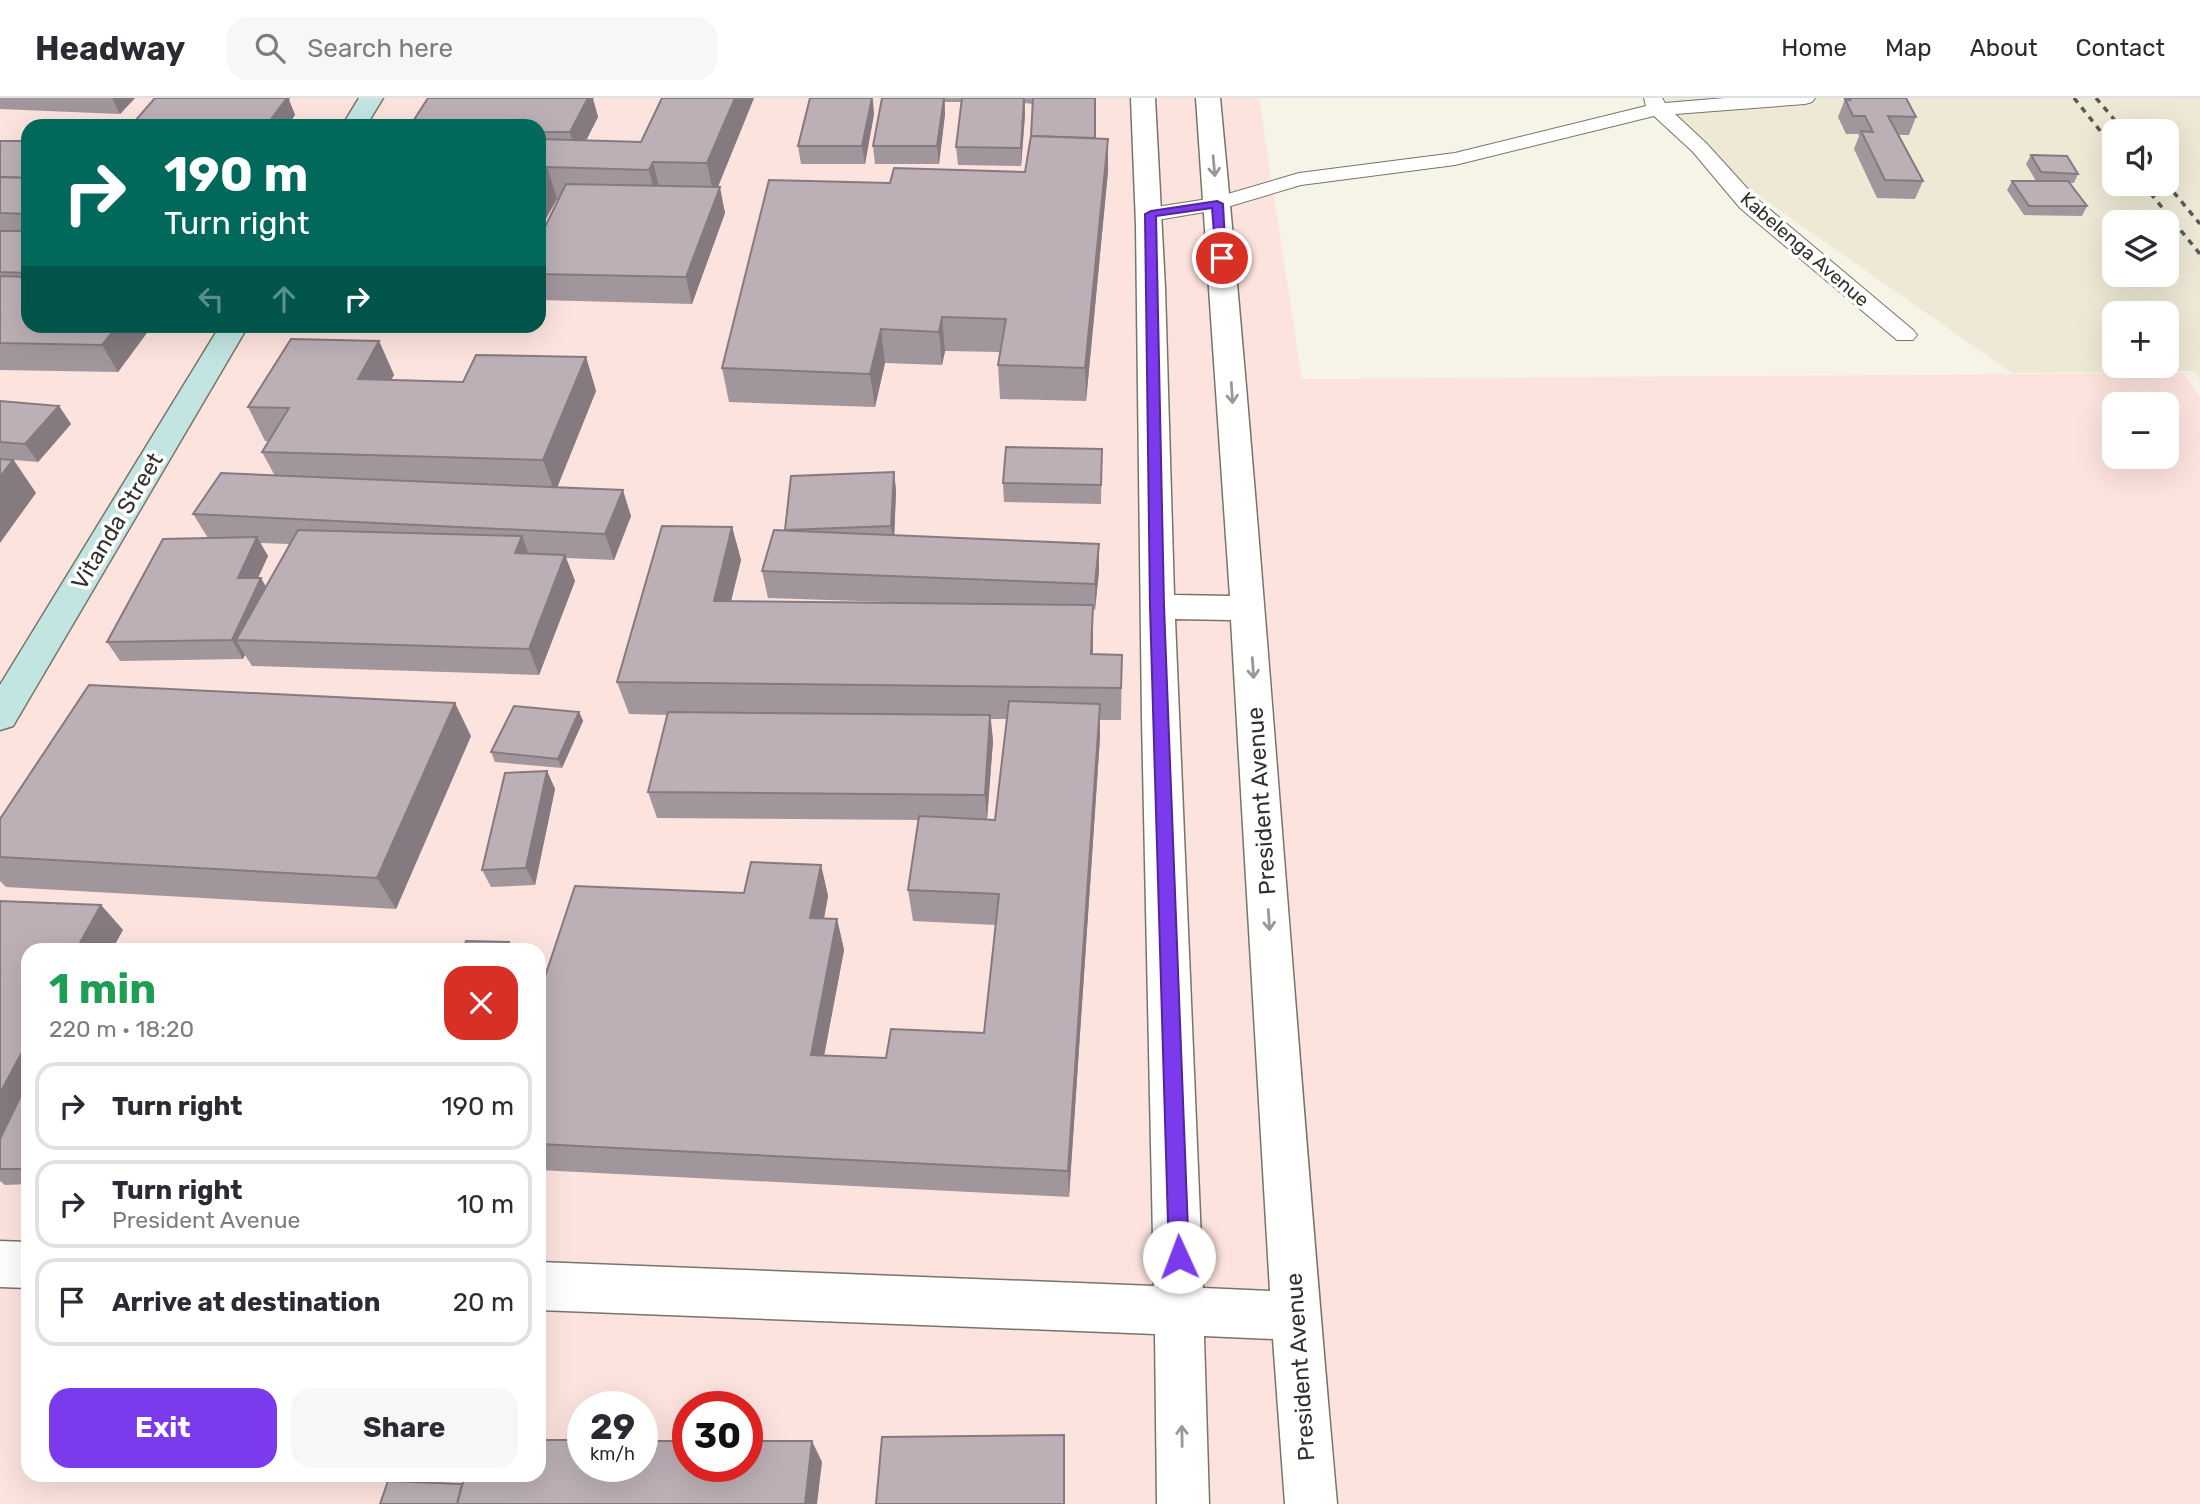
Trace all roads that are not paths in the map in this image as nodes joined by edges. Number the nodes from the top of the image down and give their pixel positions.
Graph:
1 (371, 98) edge
2 (1143, 98) edge
3 (1208, 98) edge
4 (1805, 98) edge
5 (1655, 104) edge
6 (358, 119) edge
7 (1217, 204) junction
8 (1151, 214) junction
9 (230, 333) edge
10 (1905, 335) dead end
11 (1157, 606) junction
12 (1249, 609) junction
13 (0, 716) edge
14 (0, 1264) edge
15 (21, 1265) edge
16 (546, 1286) edge
17 (1181, 1311) junction
18 (1296, 1316) junction
19 (1183, 1504) edge
20 (1311, 1504) edge

1 - 6 street
2 - 8 street
3 -> 7 street, President Avenue
4 - 5 lane
5 - 7 lane
5 - 10 lane, Kabelenga Avenue
7 - 8 lane
7 -> 12 street, President Avenue
8 - 11 street
9 - 13 street, Vitanda Street
11 - 12 street
11 - 17 street
12 -> 18 street, President Avenue
14 - 15 street
16 - 17 street
17 - 18 street
19 -> 17 street
18 - 20 street, President Avenue

